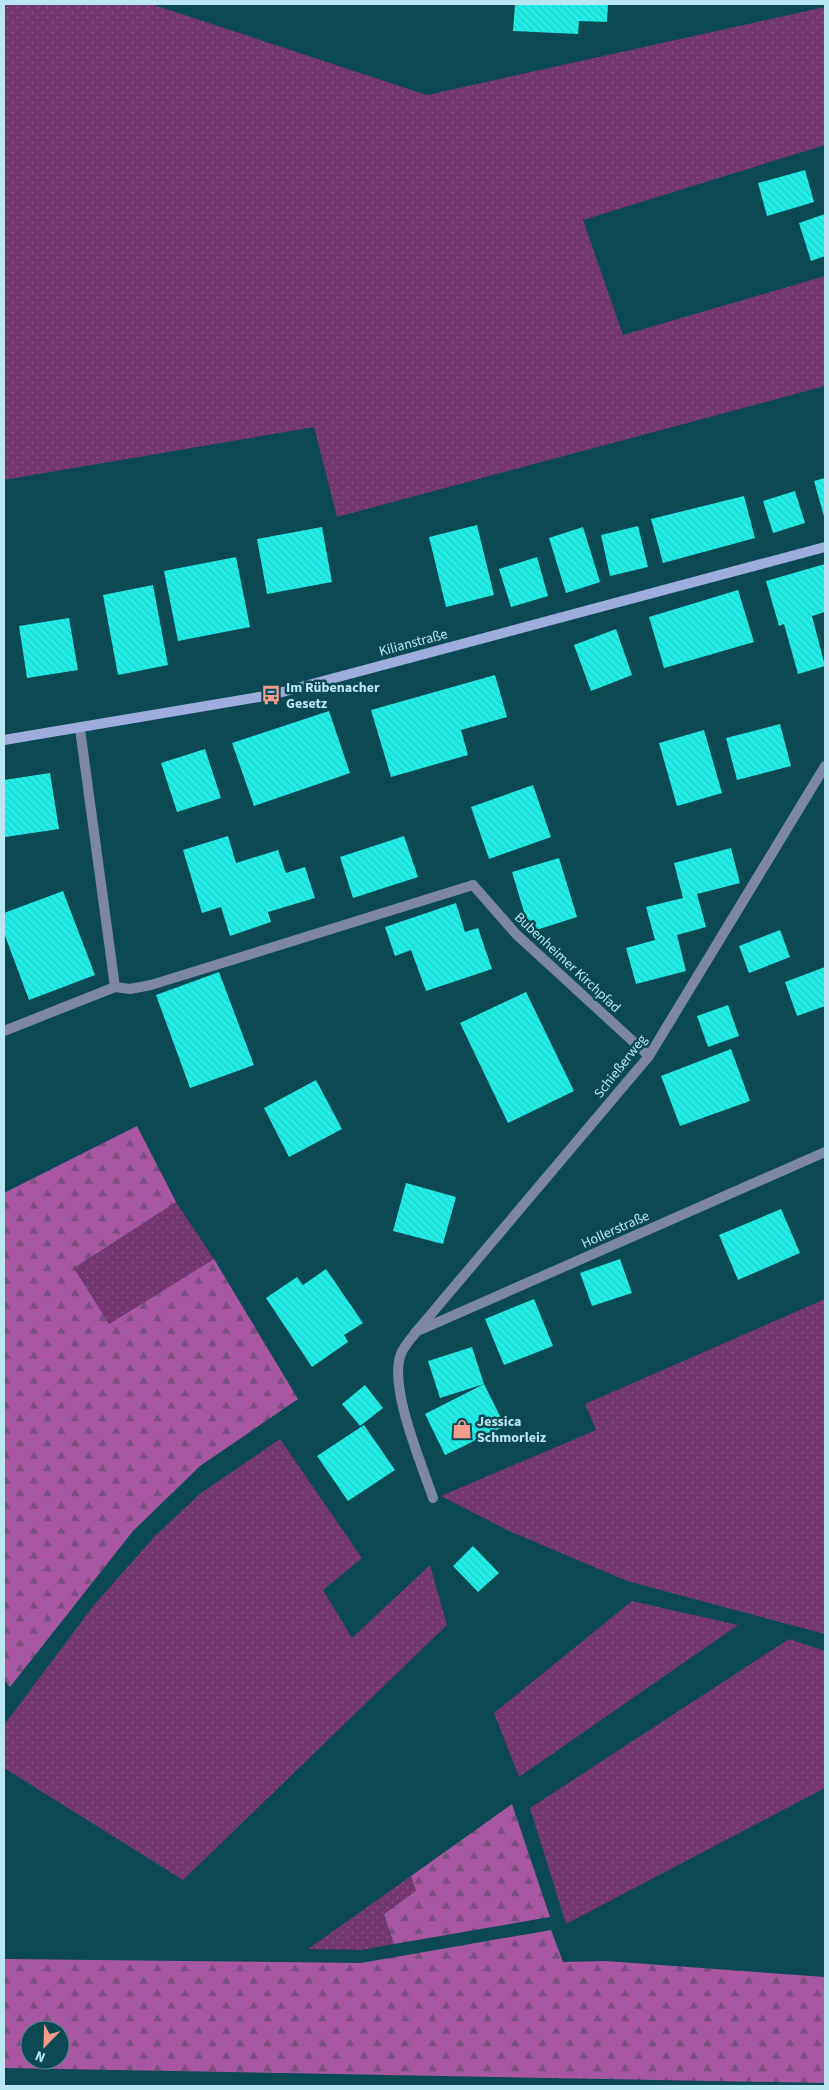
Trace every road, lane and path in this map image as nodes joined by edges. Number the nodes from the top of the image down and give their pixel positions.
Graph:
1 (825, 547) edge
2 (80, 729) junction
3 (4, 740) edge
4 (825, 766) edge
5 (115, 986) junction
6 (4, 1031) edge
7 (649, 1056) junction
8 (825, 1152) edge
9 (416, 1332) junction
10 (433, 1498) dead end

1 - 2 street, Kilianstraße
2 - 3 street, Kilianstraße
2 - 5 street
4 - 7 street, Schießerweg
5 - 6 street
5 - 7 street, Bubenheimer Kirchpfad
7 - 9 street, Schießerweg
8 - 9 street, Hollerstraße
9 - 10 street, Schießerweg

